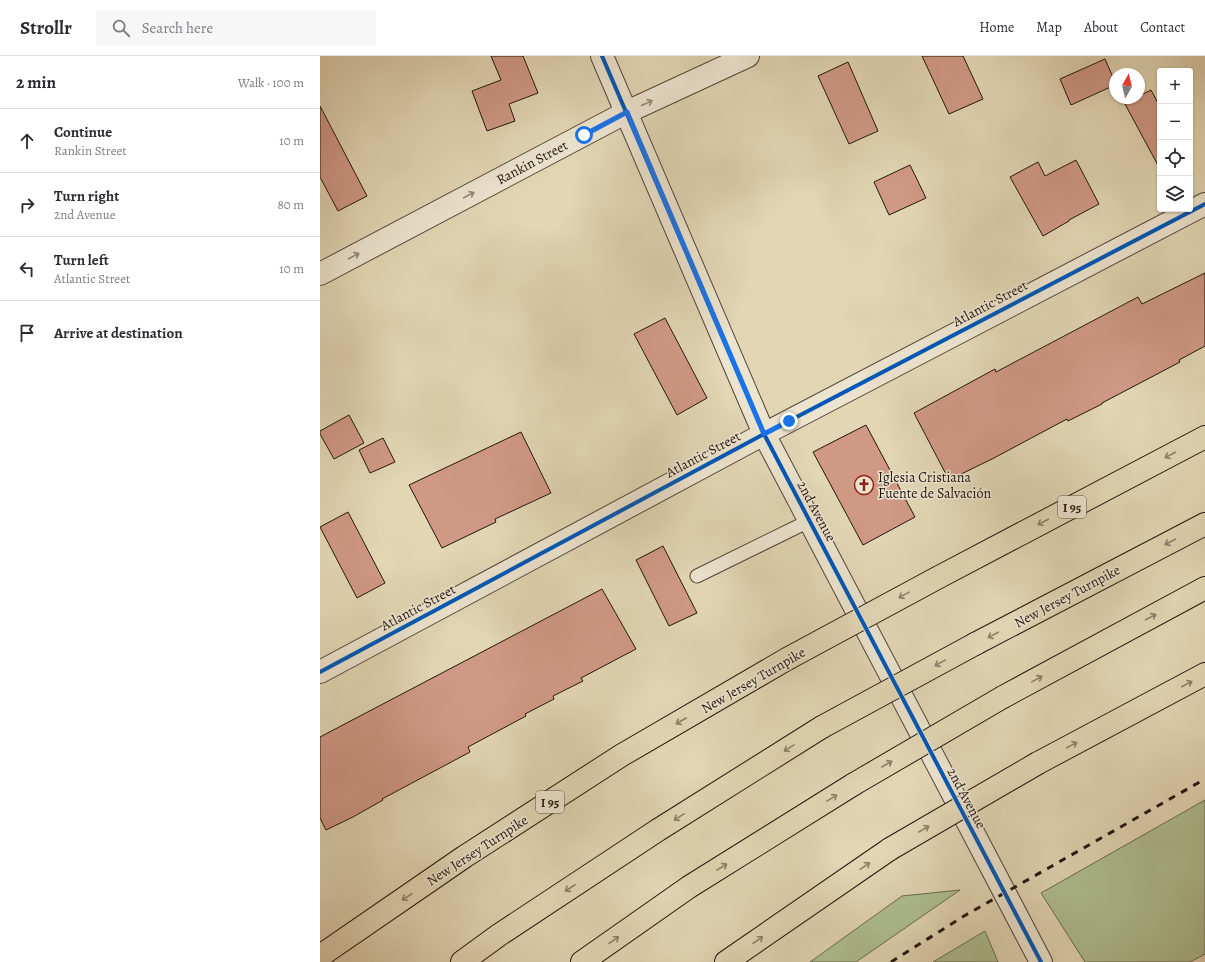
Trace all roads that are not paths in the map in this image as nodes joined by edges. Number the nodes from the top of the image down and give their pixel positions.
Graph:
1 (602, 56) edge
2 (748, 56) edge
3 (627, 112) junction
4 (1205, 204) edge
5 (320, 274) edge
6 (764, 434) junction
7 (1205, 437) edge
8 (809, 521) junction
9 (1205, 524) edge
10 (697, 576) dead end
11 (1205, 588) edge
12 (320, 672) edge
13 (1205, 674) edge
14 (320, 956) edge
15 (462, 962) edge
16 (582, 962) edge
17 (726, 962) edge
18 (1041, 962) edge

1 - 3 street, 2nd Avenue
3 -> 2 street, Rankin Street
5 -> 3 street, Rankin Street
3 - 6 street, 2nd Avenue
4 - 6 street, Atlantic Street
6 - 8 street, 2nd Avenue
6 - 12 street, Atlantic Street
7 -> 14 highway, New Jersey Turnpike / I 95, bridge
8 - 10 lane
8 - 18 street, 2nd Avenue
9 -> 15 highway, New Jersey Turnpike, bridge
16 -> 11 highway, bridge
17 -> 13 highway, bridge

